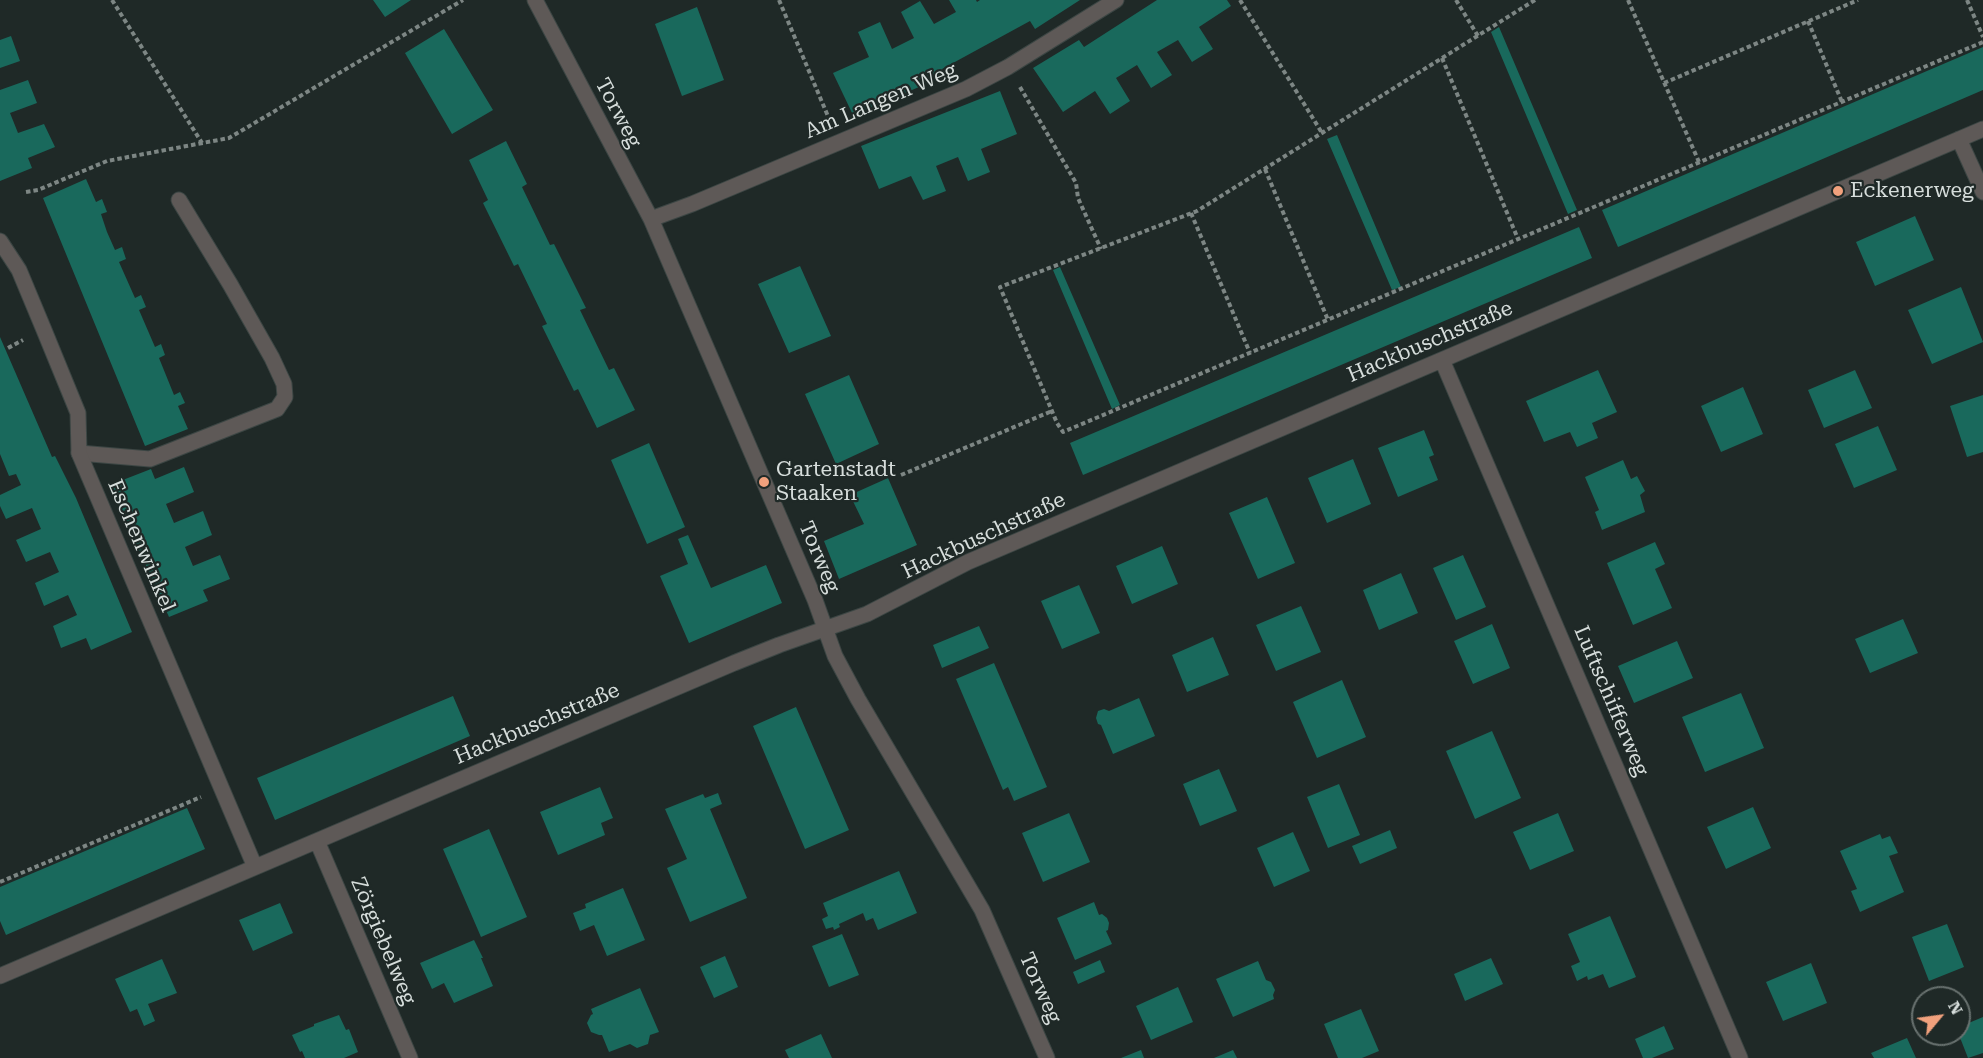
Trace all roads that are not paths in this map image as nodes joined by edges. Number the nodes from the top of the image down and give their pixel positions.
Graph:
1 (535, 0) edge
2 (1116, 0) edge
3 (1983, 129) edge
4 (1959, 139) junction
5 (1983, 192) edge
6 (179, 200) dead end
7 (651, 219) junction
8 (0, 241) edge
9 (1442, 360) junction
10 (79, 453) junction
11 (825, 629) junction
12 (317, 841) junction
13 (255, 867) junction
14 (0, 976) edge
15 (410, 1058) edge
16 (1047, 1058) edge
17 (1740, 1058) edge

1 - 7 street, Torweg
2 - 7 street, Am Langen Weg
3 - 4 street, Hackbuschstraße
4 - 5 street
4 - 9 street, Hackbuschstraße
6 - 10 street
7 - 11 street, Torweg
8 - 10 street, Eschenwinkel
9 - 11 street, Hackbuschstraße
9 - 17 street, Luftschifferweg
10 - 13 street, Eschenwinkel
11 - 12 street, Hackbuschstraße
11 - 16 street, Torweg
12 - 13 street, Hackbuschstraße
12 - 15 street, Zörgiebelweg
13 - 14 street, Hackbuschstraße

